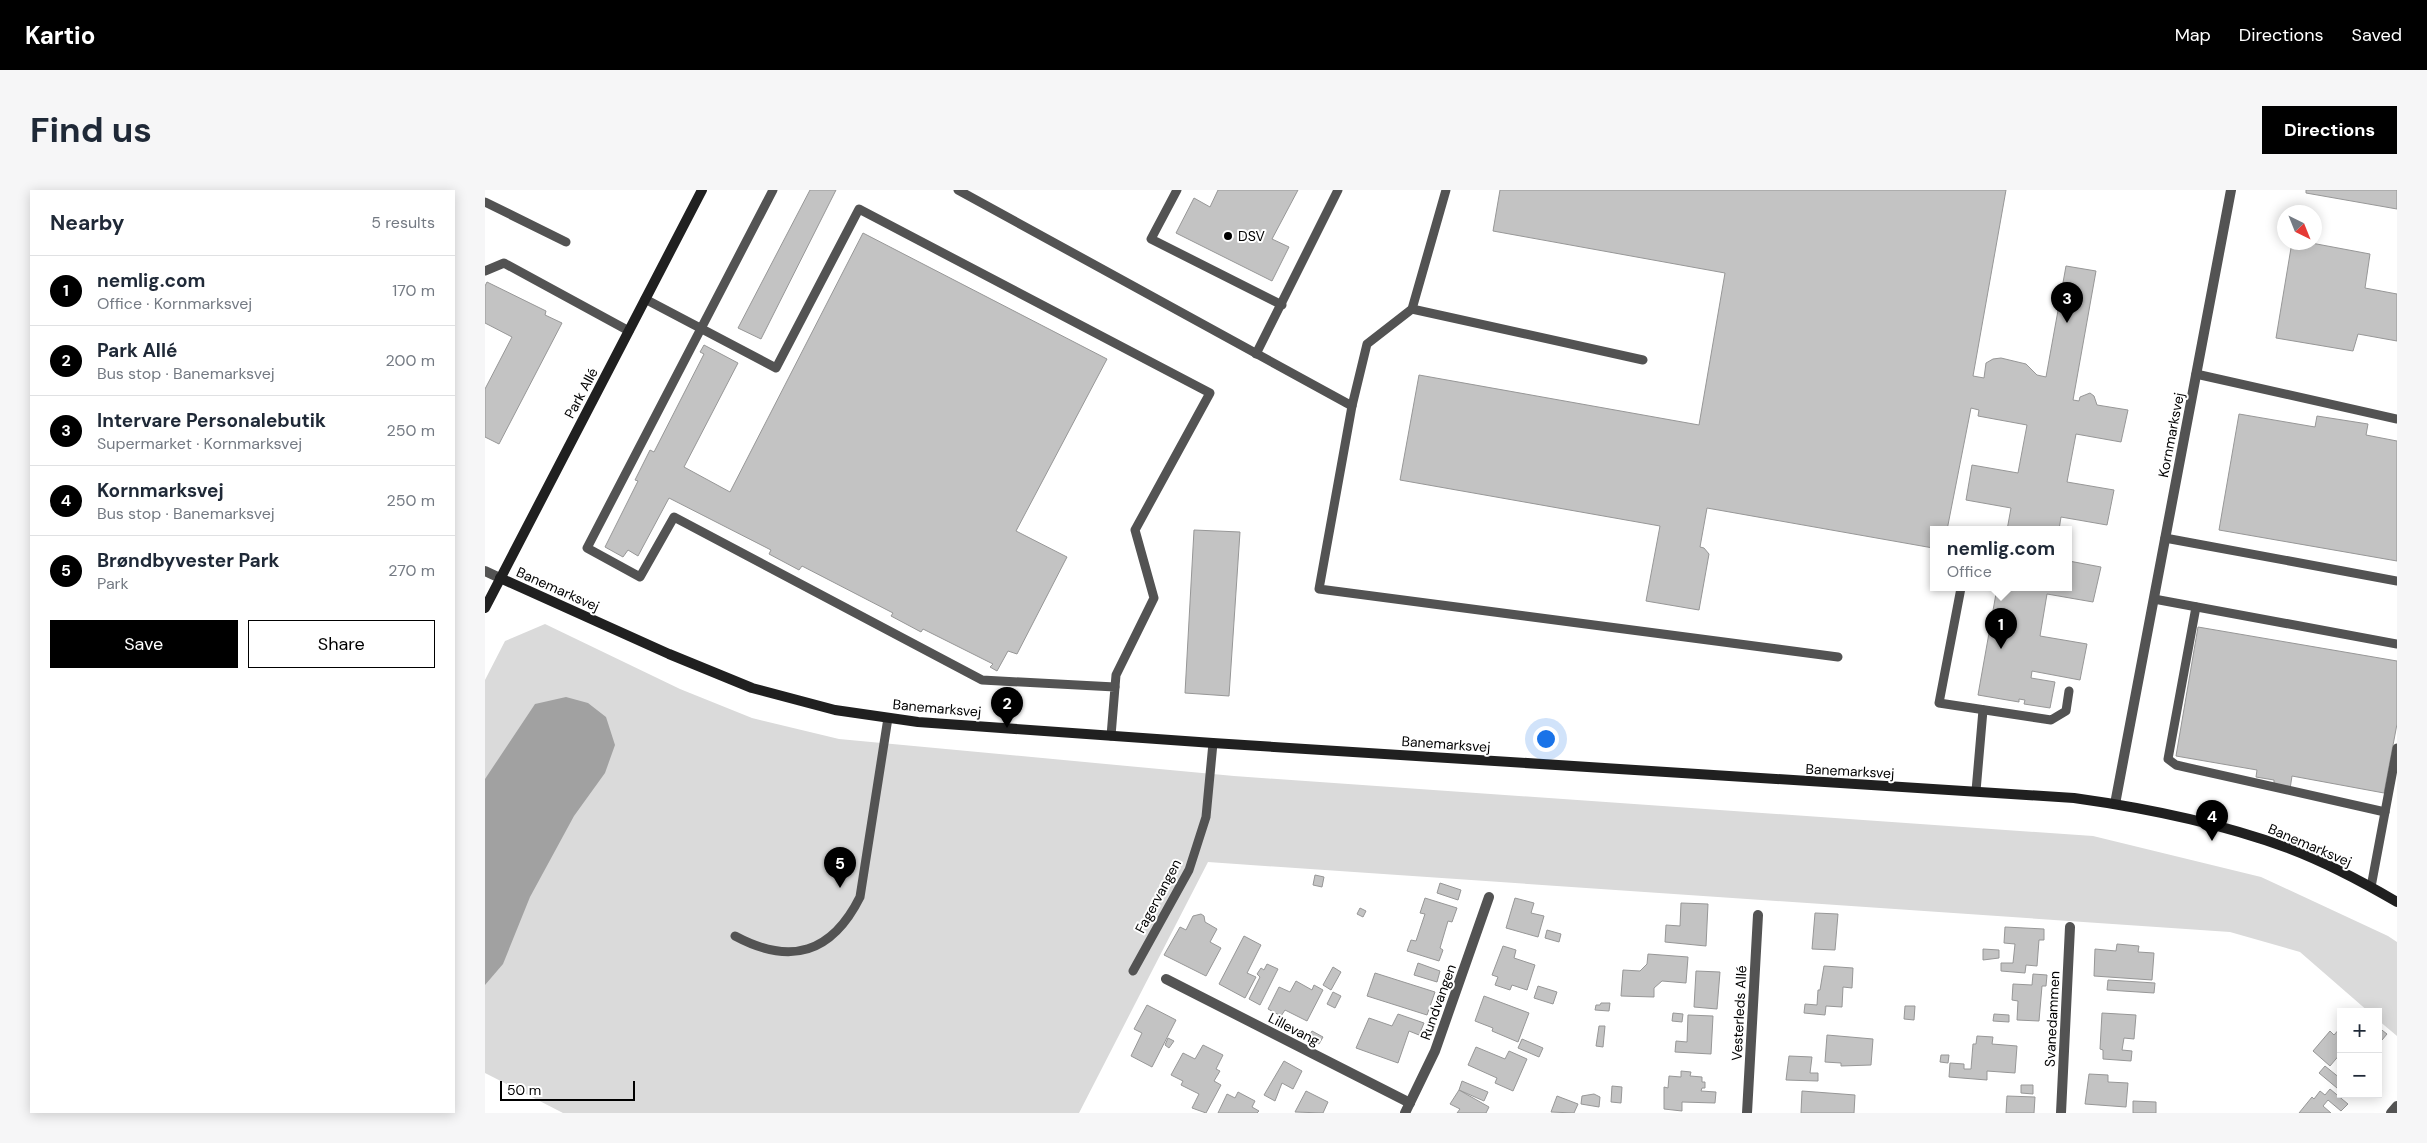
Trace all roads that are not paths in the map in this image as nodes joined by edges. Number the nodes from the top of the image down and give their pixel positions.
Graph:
1 (703, 190) edge
2 (773, 190) edge
3 (958, 190) edge
4 (1177, 190) edge
5 (1337, 190) edge
6 (1446, 190) edge
7 (2231, 190) edge
8 (485, 202) edge
9 (566, 242) dead end
10 (485, 271) edge
11 (645, 299) junction
12 (1282, 305) junction
13 (1412, 309) junction
14 (701, 329) junction
15 (629, 331) junction
16 (1256, 354) junction
17 (1643, 360) dead end
18 (2197, 374) junction
19 (1352, 406) junction
20 (2397, 419) edge
21 (2165, 538) junction
22 (485, 571) edge
23 (500, 578) junction
24 (2397, 581) edge
25 (1960, 591) edge
26 (2153, 599) junction
27 (2196, 607) junction
28 (485, 608) edge
29 (2397, 644) edge
30 (1838, 657) dead end
31 (1115, 687) junction
32 (2069, 691) dead end
33 (1983, 710) junction
34 (888, 718) junction
35 (1111, 736) junction
36 (1213, 743) junction
37 (2397, 748) edge
38 (1976, 792) junction
39 (2115, 804) junction
40 (2385, 812) junction
41 (2371, 887) junction
42 (1489, 897) dead end
43 (2397, 902) edge
44 (1758, 915) dead end
45 (2070, 927) dead end
46 (735, 936) dead end
47 (1133, 971) dead end
48 (1166, 979) dead end
49 (1410, 1103) junction
50 (2397, 1106) edge
51 (1405, 1113) edge
52 (1747, 1113) edge
53 (2061, 1113) edge
54 (2391, 1113) edge

1 - 11 street, Park Allé
2 - 14 lane
3 - 16 lane
4 - 12 lane
5 - 12 lane
6 - 13 lane
7 - 18 street, Kornmarksvej
8 - 9 lane
10 - 15 lane
11 - 14 lane
11 - 15 street, Park Allé
12 - 16 lane
13 - 17 lane
13 - 19 lane
14 - 31 lane
14 - 31 lane
15 - 23 street, Park Allé
16 - 19 lane
18 - 20 lane
18 - 21 street, Kornmarksvej
19 - 30 lane
21 - 24 lane
21 - 26 street, Kornmarksvej
22 - 23 street
23 - 28 street, Park Allé
23 - 34 street, Banemarksvej
25 - 33 lane
26 - 27 lane
26 - 39 street, Kornmarksvej
27 - 29 lane
27 - 40 lane
31 - 35 lane
32 - 33 lane
33 - 38 lane
34 - 35 street, Banemarksvej
34 - 46 lane
35 - 36 street, Banemarksvej
36 - 38 street, Banemarksvej
36 - 47 lane, Fagervangen
37 - 40 lane
38 - 39 street, Banemarksvej
39 - 41 street, Banemarksvej
40 - 41 lane
41 - 43 street, Banemarksvej
42 - 49 street, Rundvangen
44 - 52 street, Vesterleds Allé
45 - 53 street, Svanedammen
48 - 49 street, Lillevang
49 - 51 street, Rundvangen
50 - 54 street

